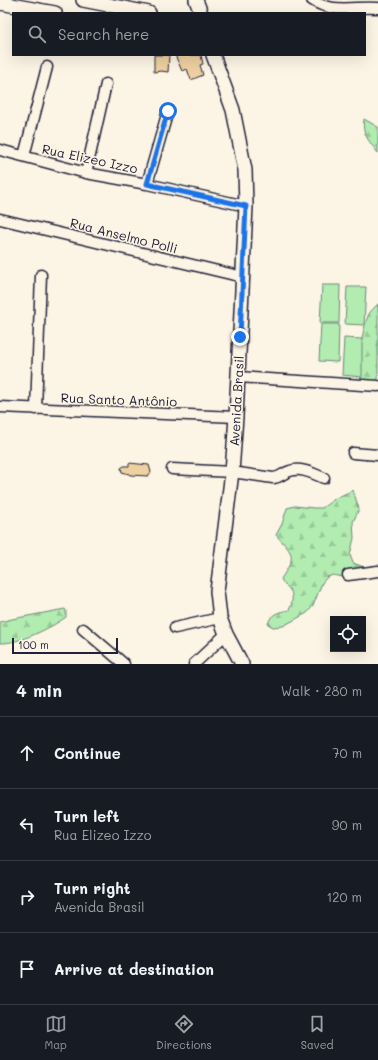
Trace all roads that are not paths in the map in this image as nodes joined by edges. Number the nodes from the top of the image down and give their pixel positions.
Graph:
1 (83, 0) edge
2 (192, 0) edge
3 (196, 0) edge
4 (312, 0) edge
5 (0, 3) edge
6 (118, 7) edge
7 (378, 8) edge
8 (50, 12) edge
9 (145, 12) edge
10 (194, 12) edge
11 (201, 12) edge
12 (213, 58) edge
13 (47, 67) dead end
14 (106, 84) dead end
15 (168, 111) dead end
16 (0, 150) edge
17 (24, 156) junction
18 (86, 173) junction
19 (147, 184) junction
20 (246, 206) junction
21 (0, 219) edge
22 (42, 275) dead end
23 (243, 277) junction
24 (238, 377) junction
25 (378, 386) edge
26 (0, 407) edge
27 (36, 409) junction
28 (236, 417) junction
29 (353, 453) dead end
30 (378, 455) edge
31 (172, 470) dead end
32 (232, 472) junction
33 (324, 478) dead end
34 (378, 571) edge
35 (348, 575) dead end
36 (220, 618) junction
37 (175, 628) dead end
38 (83, 629) dead end
39 (226, 634) junction
40 (124, 664) edge
41 (194, 664) edge
42 (242, 664) edge

1 - 6 main road
2 - 10 main road
3 - 11 main road
4 - 7 street
5 - 8 main road
6 - 9 main road
12 - 20 main road, Avenida Brasil
13 - 17 street
14 - 18 street
15 - 19 street
16 - 17 street, Rua Elizeo Izzo
17 - 18 street, Rua Elizeo Izzo
18 - 19 street, Rua Elizeo Izzo
19 - 20 street, Rua Elizeo Izzo
20 - 23 main road, Avenida Brasil
21 - 23 street, Rua Anselmo Polli
22 - 27 street
23 - 24 main road, Avenida Brasil
24 - 25 street
24 - 28 main road, Avenida Brasil
26 - 27 street, Rua Santo Antônio
27 - 28 street, Rua Santo Antônio
28 - 32 main road, Avenida Brasil
29 - 30 street
31 - 32 street
32 - 33 street
32 - 36 main road, Avenida Brasil
34 - 35 street
36 - 37 street
36 - 39 main road, Avenida Brasil
38 - 40 street
39 - 41 street
39 - 42 main road, Avenida Brasil

